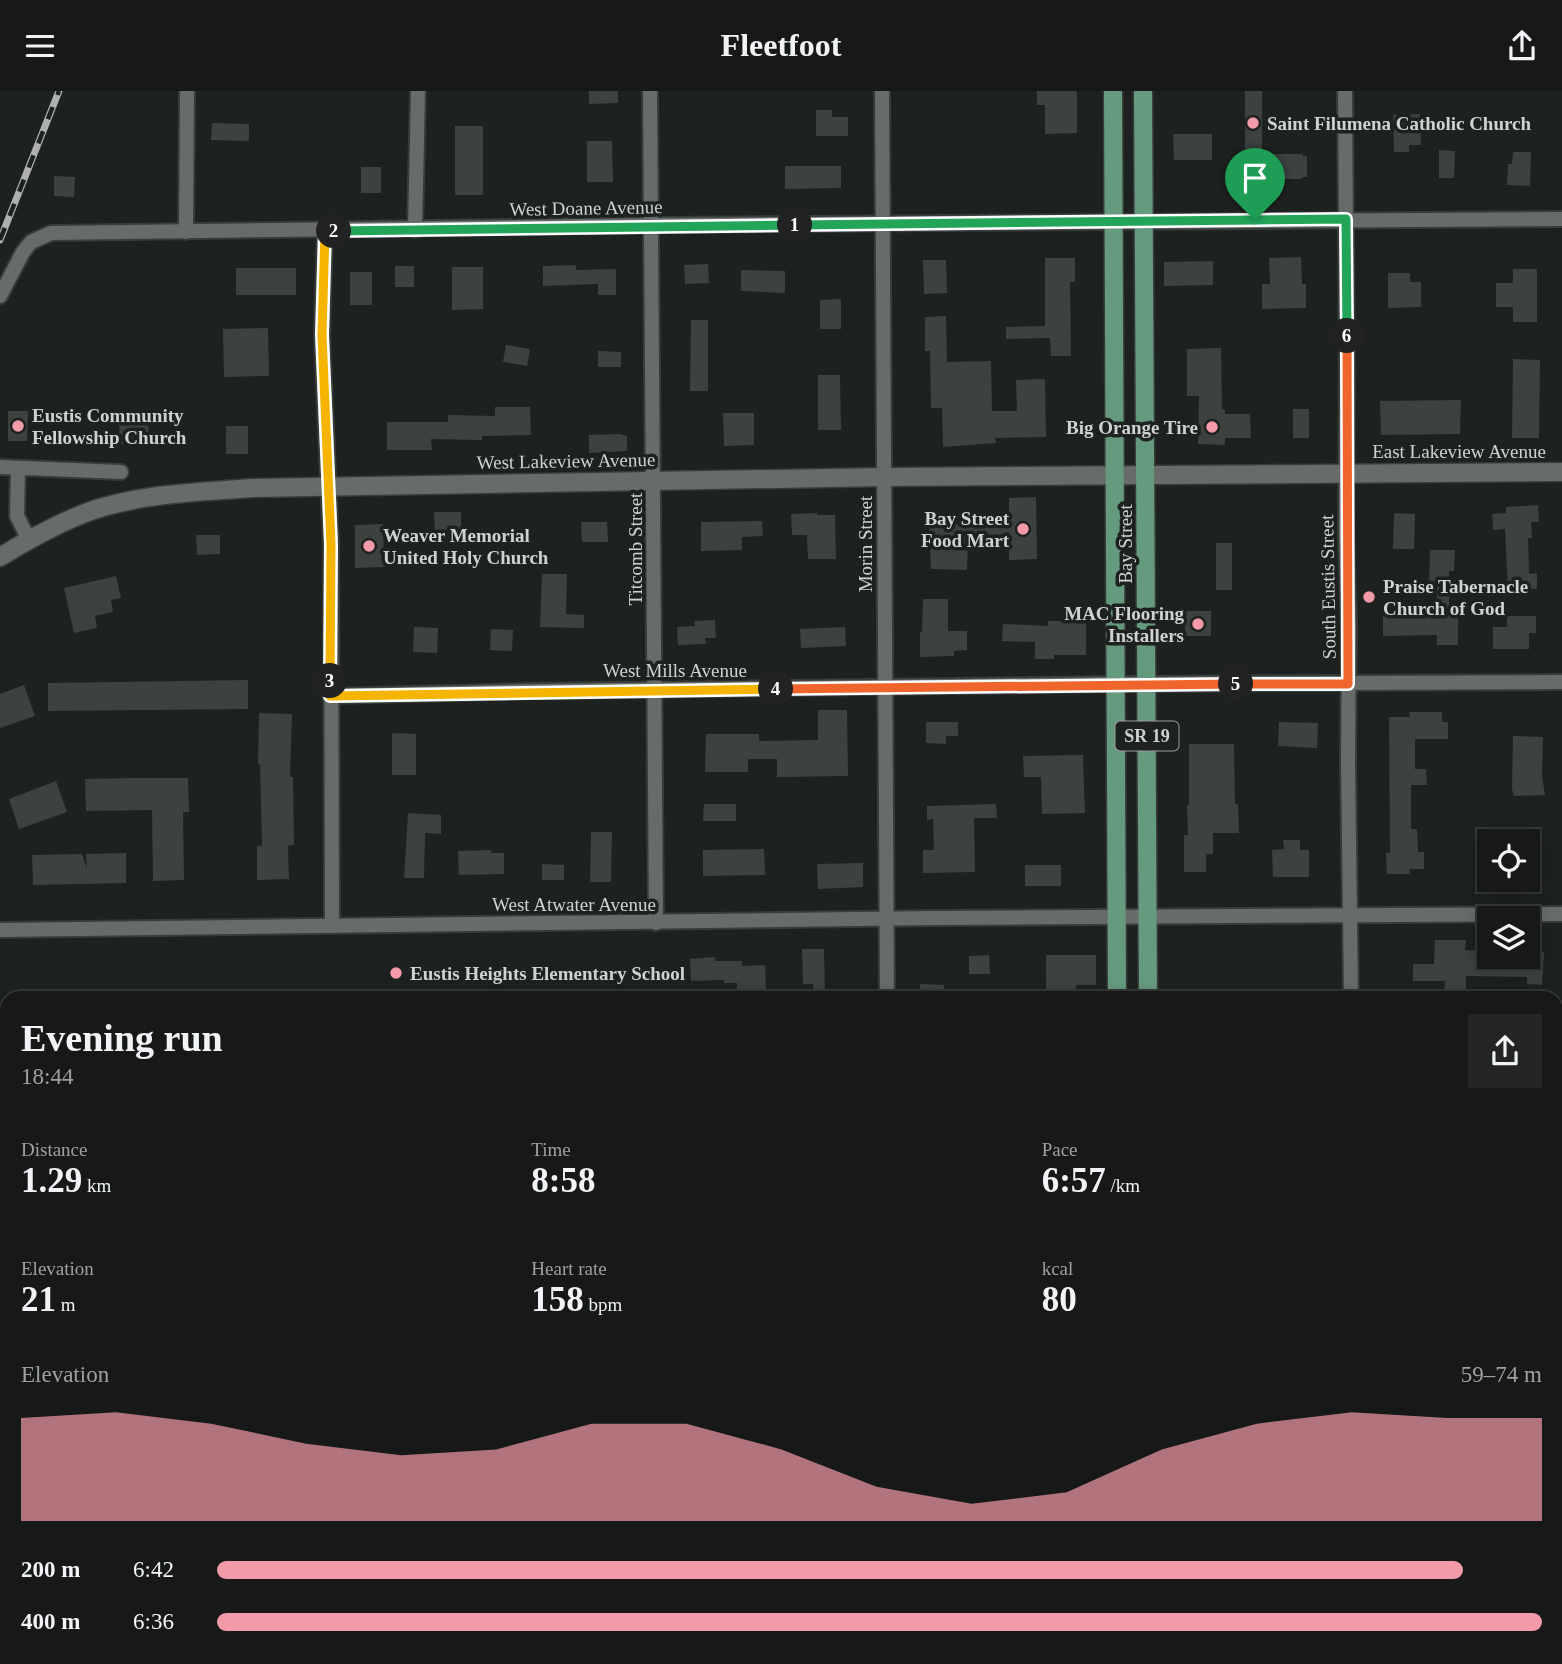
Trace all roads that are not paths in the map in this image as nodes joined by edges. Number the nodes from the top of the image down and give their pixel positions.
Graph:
1 (187, 91) edge
2 (418, 91) edge
3 (650, 91) edge
4 (882, 91) edge
5 (1112, 91) edge
6 (1143, 91) edge
7 (1345, 91) edge
8 (1346, 219) junction
9 (1562, 219) edge
10 (1144, 221) junction
11 (1113, 222) junction
12 (652, 225) junction
13 (883, 225) junction
14 (415, 230) junction
15 (325, 231) junction
16 (186, 232) junction
17 (0, 296) edge
18 (0, 467) edge
19 (18, 468) junction
20 (121, 472) dead end
21 (1562, 472) edge
22 (1346, 473) junction
23 (1115, 475) junction
24 (1145, 475) junction
25 (885, 477) junction
26 (654, 480) junction
27 (329, 487) junction
28 (29, 540) junction
29 (0, 557) edge
30 (1562, 682) edge
31 (1115, 684) junction
32 (1146, 684) junction
33 (1348, 684) junction
34 (884, 688) junction
35 (654, 690) junction
36 (330, 696) junction
37 (1562, 913) edge
38 (1351, 915) junction
39 (1147, 916) junction
40 (1117, 917) junction
41 (886, 920) junction
42 (656, 923) junction
43 (332, 926) junction
44 (0, 930) edge
45 (887, 991) edge
46 (1117, 991) edge
47 (1148, 991) edge
48 (1351, 991) edge

1 - 16 street
2 - 14 street
3 - 12 street, Titcomb Street
4 - 13 street, Morin Street
5 - 11 main road, Bay Street / SR 19
6 - 10 main road, Bay Street / SR 19
7 - 8 street, South Eustis Street
8 - 9 street, West Doane Avenue
8 - 10 street, West Doane Avenue
8 - 22 street, South Eustis Street
10 - 11 street, West Doane Avenue
10 - 24 main road, Bay Street / SR 19
11 - 13 street, West Doane Avenue
11 - 23 main road, Bay Street / SR 19
12 - 13 street, West Doane Avenue
12 - 14 street, West Doane Avenue
12 - 26 street, Titcomb Street
13 - 25 street, Morin Street
14 - 15 street, West Doane Avenue
15 - 16 street, West Doane Avenue
15 - 27 street
16 - 17 street, West Doane Avenue
18 - 19 street
19 - 20 street
19 - 28 street
21 - 22 street, East Lakeview Avenue
22 - 24 street, East Lakeview Avenue
22 - 33 street, South Eustis Street
23 - 24 street, West Lakeview Avenue
23 - 25 street, West Lakeview Avenue
23 - 31 main road, Bay Street / SR 19
24 - 32 main road, Bay Street / SR 19
25 - 26 street, West Lakeview Avenue
25 - 34 street, Morin Street
26 - 27 street, West Lakeview Avenue
26 - 35 street, Titcomb Street
27 - 28 street, West Lakeview Avenue
27 - 36 street
28 - 29 street, West Lakeview Avenue
30 - 33 street, West Mills Avenue
31 - 32 street, West Mills Avenue
31 - 34 street, West Mills Avenue
31 - 40 main road, Bay Street / SR 19
32 - 33 street, West Mills Avenue
32 - 39 main road, Bay Street / SR 19
33 - 38 street, South Eustis Street
34 - 35 street, West Mills Avenue
34 - 41 street, Morin Street
35 - 36 street, West Mills Avenue
35 - 42 street, Titcomb Street
36 - 43 street
37 - 38 street, West Atwater Avenue
38 - 39 street, West Atwater Avenue
38 - 48 street, South Eustis Street
39 - 40 street, West Atwater Avenue
39 - 47 main road, Bay Street / SR 19
40 - 41 street, West Atwater Avenue
40 - 46 main road, Bay Street / SR 19
41 - 42 street, West Atwater Avenue
41 - 45 street, Morin Street
42 - 43 street, West Atwater Avenue
43 - 44 street, West Atwater Avenue

